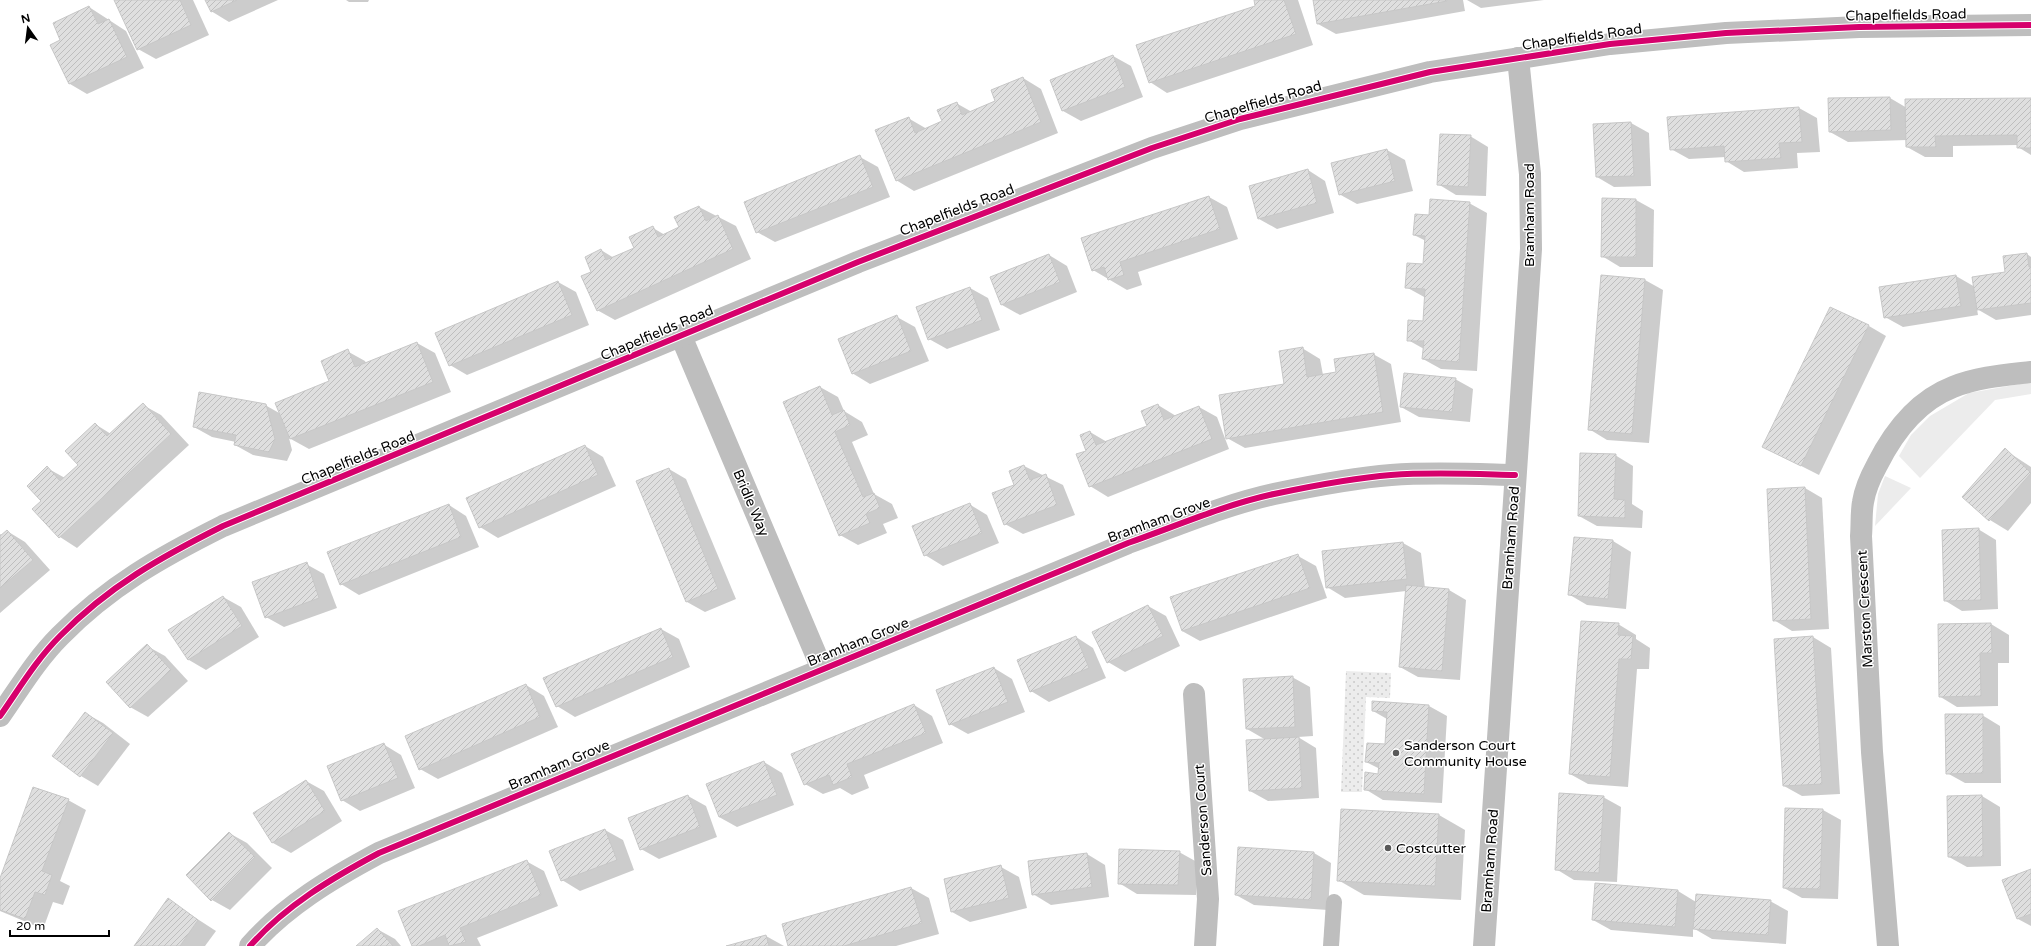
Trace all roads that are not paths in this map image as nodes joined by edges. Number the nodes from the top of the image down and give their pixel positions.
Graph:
1 (2031, 25) edge
2 (1518, 58) junction
3 (680, 336) junction
4 (2031, 372) edge
5 (1515, 475) junction
6 (822, 669) junction
7 (1194, 694) dead end
8 (0, 716) edge
9 (1334, 902) dead end
10 (250, 946) edge
11 (1205, 946) edge
12 (1331, 946) edge
13 (1484, 946) edge
14 (1888, 946) edge

1 - 2 street, Chapelfields Road
2 - 3 street, Chapelfields Road
2 - 5 street, Bramham Road
3 - 6 street, Bridle Way
3 - 8 street, Chapelfields Road
4 - 14 street, Marston Crescent
5 - 6 street, Bramham Grove
5 - 13 street, Bramham Road
6 - 10 street, Bramham Grove
7 - 11 street, Sanderson Court
9 - 12 lane

